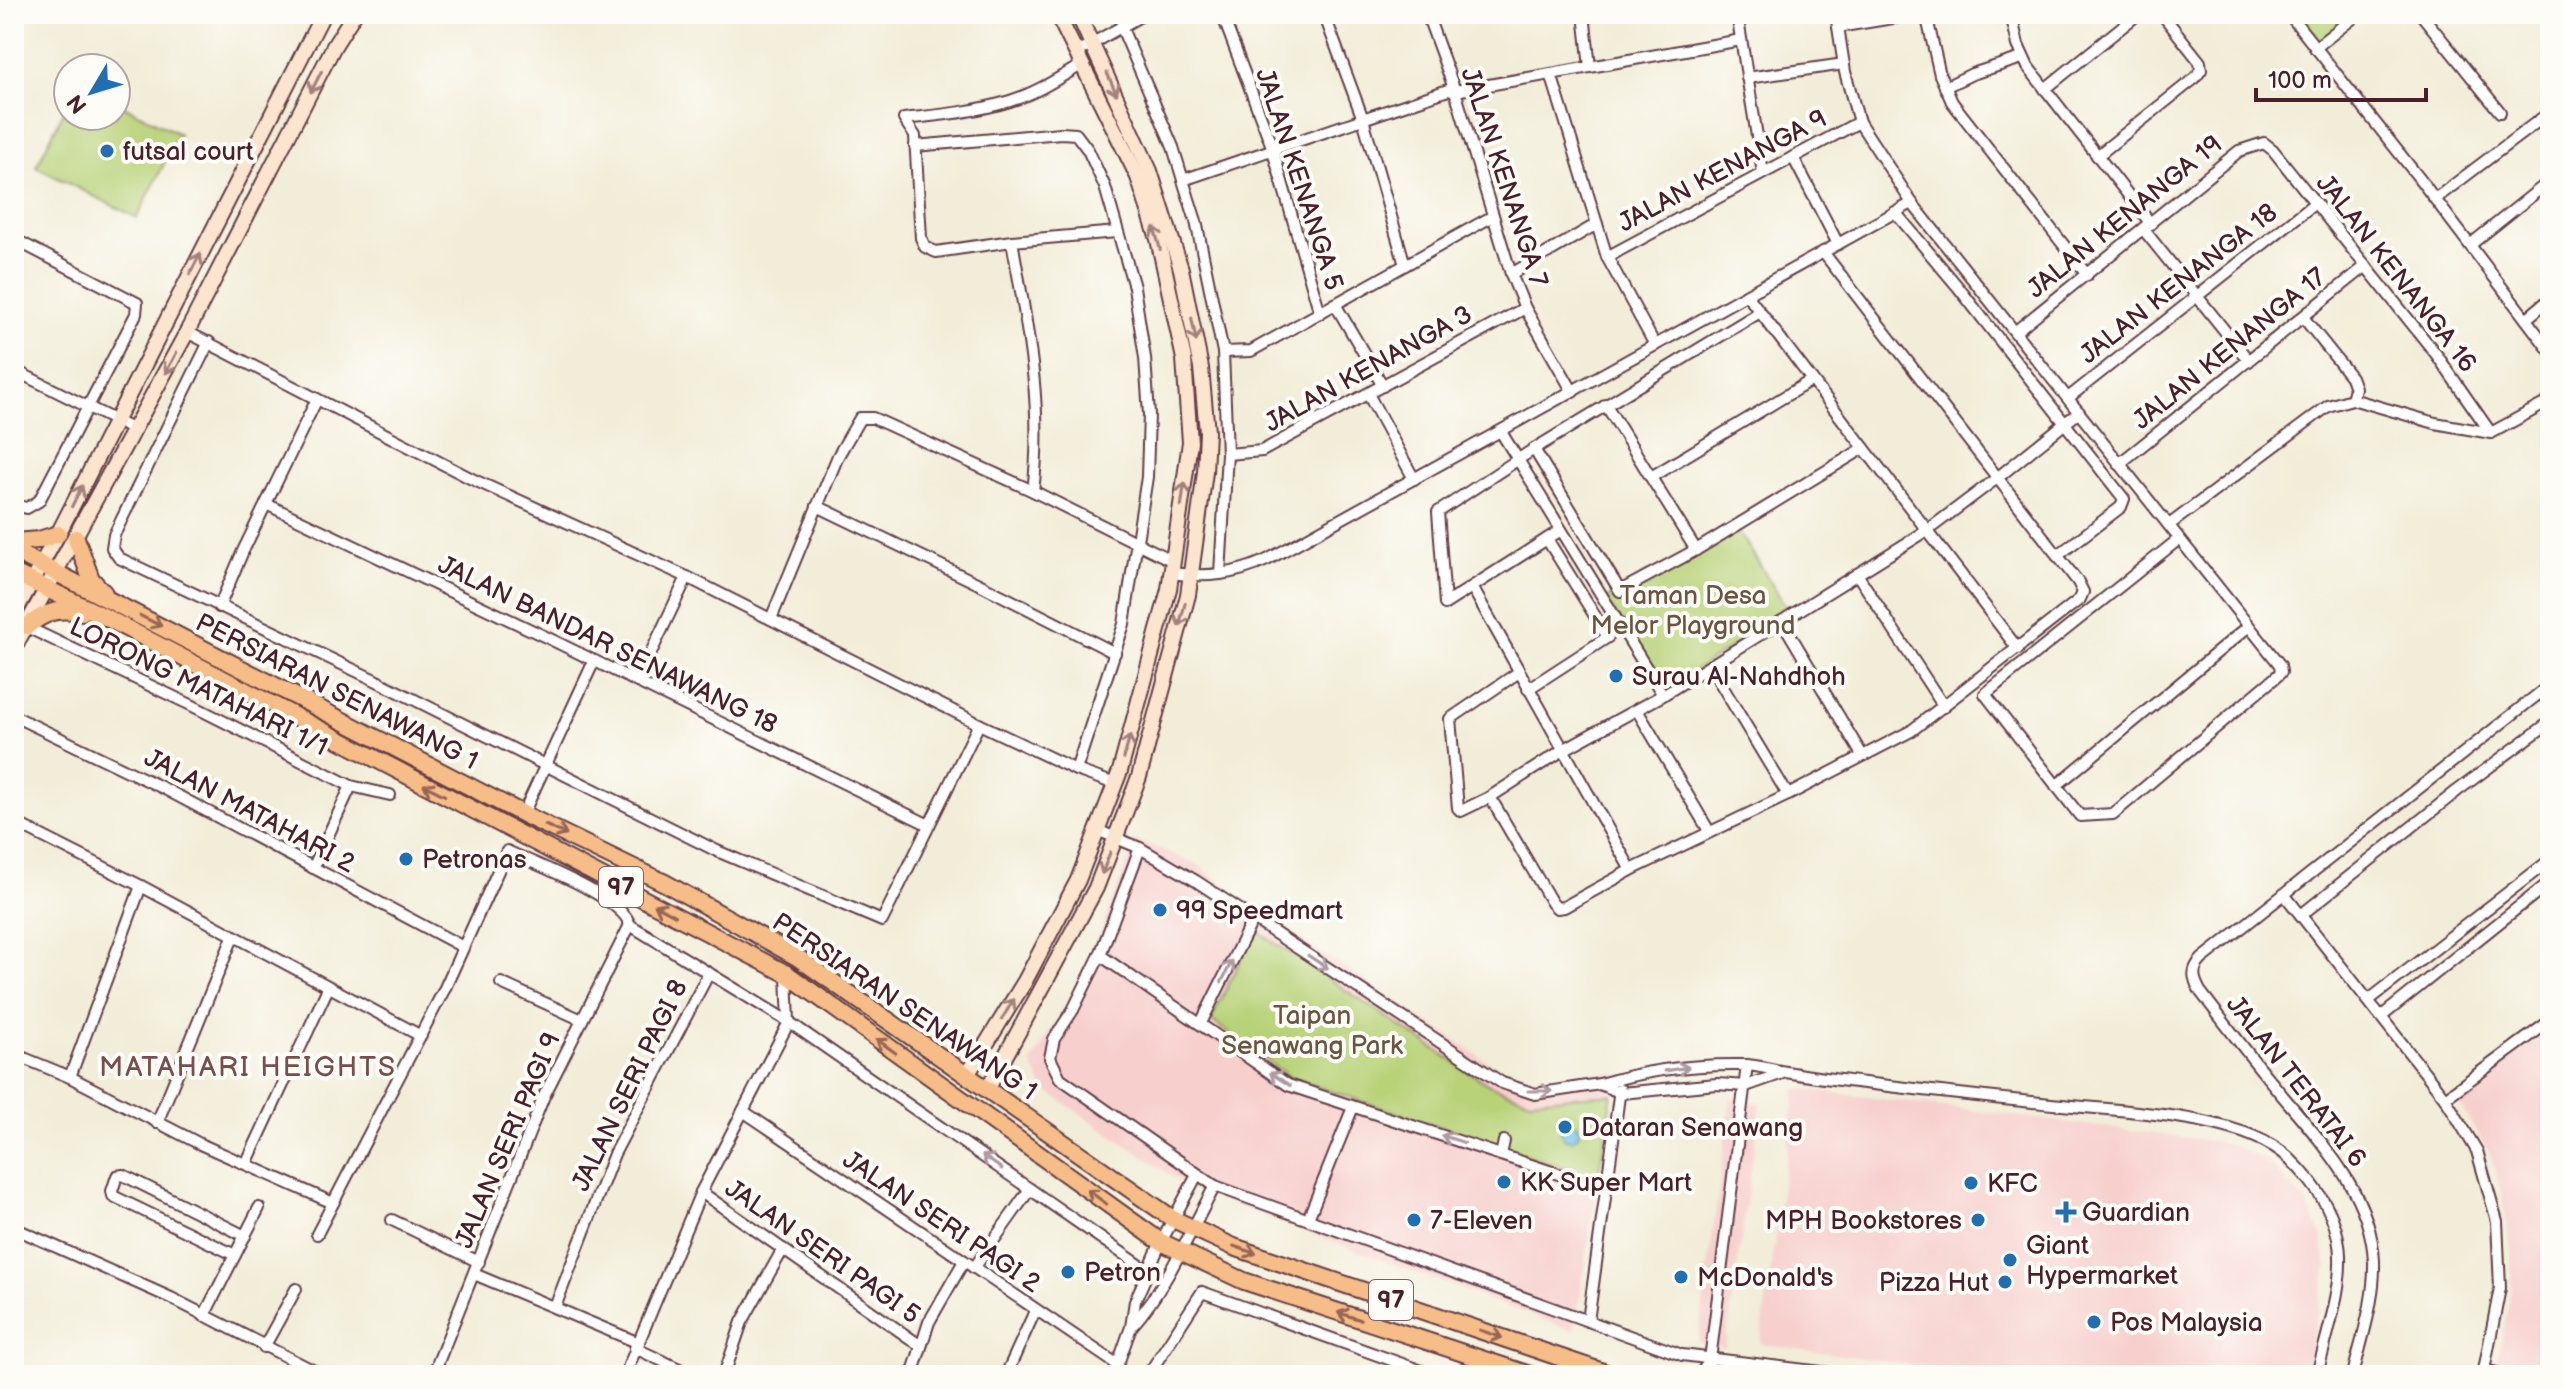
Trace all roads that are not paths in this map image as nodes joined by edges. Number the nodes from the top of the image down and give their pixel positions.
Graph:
1 (323, 14) edge
2 (354, 14) edge
3 (1057, 14) edge
4 (1078, 14) edge
5 (1144, 14) edge
6 (1222, 14) edge
7 (1324, 14) edge
8 (1427, 14) edge
9 (1584, 14) edge
10 (1737, 14) edge
11 (1836, 14) edge
12 (1917, 14) edge
13 (1926, 14) edge
14 (2011, 14) edge
15 (2138, 14) edge
16 (2162, 14) edge
17 (2289, 14) edge
18 (2358, 14) edge
19 (2421, 14) edge
20 (1121, 26) junction
21 (1838, 27) junction
22 (1741, 40) junction
23 (1093, 43) junction
24 (2315, 48) junction
25 (1080, 58) junction
26 (2022, 58) junction
27 (1844, 64) junction
28 (1590, 67) junction
29 (1551, 74) junction
30 (1747, 78) junction
31 (1945, 87) junction
32 (1454, 89) junction
33 (2045, 89) junction
34 (2500, 112) dead end
35 (2550, 112) edge
36 (1363, 119) junction
37 (1859, 122) junction
38 (2264, 143) joint
39 (915, 146) junction
40 (1273, 150) junction
41 (2097, 156) junction
42 (1793, 157) junction
43 (1763, 173) junction
44 (1183, 180) junction
45 (2550, 181) edge
46 (2435, 199) junction
47 (1912, 203) junction
48 (2315, 203) junction
49 (1895, 212) junction
50 (1493, 216) junction
51 (1597, 224) junction
52 (2148, 227) junction
53 (1117, 232) junction
54 (14, 239) edge
55 (1012, 241) junction
56 (1838, 244) junction
57 (2470, 245) junction
58 (1823, 252) junction
59 (1607, 257) junction
60 (1405, 265) junction
61 (2366, 266) junction
62 (1511, 274) junction
63 (2087, 275) junction
64 (1747, 295) junction
65 (2198, 297) junction
66 (2550, 299) edge
67 (1335, 304) junction
68 (1525, 308) junction
69 (1760, 312) junction
70 (1320, 313) junction
71 (2303, 317) junction
72 (2526, 319) junction
73 (2016, 331) junction
74 (187, 332) junction
75 (209, 342) junction
76 (1655, 345) junction
77 (2550, 351) edge
78 (1223, 352) junction
79 (2249, 361) junction
80 (14, 370) edge
81 (1812, 380) junction
82 (1383, 386) junction
83 (1573, 392) junction
84 (1368, 394) junction
85 (2068, 398) junction
86 (317, 399) junction
87 (2352, 399) junction
88 (2550, 401) edge
89 (1606, 405) junction
90 (86, 406) junction
91 (2079, 412) junction
92 (116, 421) junction
93 (2063, 425) junction
94 (134, 430) junction
95 (1501, 432) junction
96 (2491, 433) junction
97 (1864, 448) junction
98 (1534, 449) junction
99 (1227, 454) junction
100 (1518, 459) junction
101 (2119, 464) junction
102 (1651, 477) junction
103 (1997, 478) junction
104 (1414, 479) junction
105 (1033, 491) junction
106 (266, 504) junction
107 (14, 505) edge
108 (817, 506) junction
109 (2169, 525) junction
110 (1561, 530) junction
111 (1928, 530) junction
112 (58, 534) junction
113 (76, 538) junction
114 (1547, 539) junction
115 (2179, 539) junction
116 (14, 542) edge
117 (1137, 545) junction
118 (1696, 550) junction
119 (14, 551) edge
120 (2057, 556) junction
121 (40, 564) junction
122 (1172, 567) junction
123 (57, 572) junction
124 (14, 573) edge
125 (1220, 574) junction
126 (1857, 574) junction
127 (1190, 576) junction
128 (687, 577) junction
129 (30, 581) junction
130 (1472, 587) junction
131 (47, 588) junction
132 (109, 599) junction
133 (219, 607) junction
134 (14, 614) edge
135 (96, 614) junction
136 (771, 619) junction
137 (1782, 621) junction
138 (21, 624) edge
139 (2249, 626) junction
140 (14, 648) edge
141 (2018, 649) junction
142 (1115, 653) junction
143 (594, 661) junction
144 (1710, 666) junction
145 (1519, 672) junction
146 (637, 682) junction
147 (1528, 689) junction
148 (2545, 689) edge
149 (1663, 695) junction
150 (2550, 704) edge
151 (1944, 707) junction
152 (1637, 710) junction
153 (14, 716) edge
154 (2550, 722) edge
155 (979, 724) junction
156 (1563, 750) junction
157 (1862, 755) junction
158 (547, 767) junction
159 (1076, 770) junction
160 (1115, 784) junction
161 (351, 786) junction
162 (2056, 786) junction
163 (390, 795) dead end
164 (1788, 795) junction
165 (1490, 797) junction
166 (523, 814) junction
167 (14, 822) edge
168 (929, 825) junction
169 (1097, 830) junction
170 (1709, 831) junction
171 (1115, 838) junction
172 (1140, 848) junction
173 (2550, 860) edge
174 (313, 868) junction
175 (1631, 870) junction
176 (2550, 882) edge
177 (141, 886) junction
178 (2284, 894) junction
179 (2301, 915) junction
180 (1253, 919) junction
181 (630, 925) junction
182 (233, 937) junction
183 (463, 947) junction
184 (1100, 955) junction
185 (709, 973) junction
186 (787, 974) junction
187 (501, 983) dead end
188 (328, 988) junction
189 (2369, 1000) junction
190 (2382, 1016) junction
191 (582, 1020) junction
192 (2550, 1021) edge
193 (789, 1022) junction
194 (1201, 1023) junction
195 (421, 1036) junction
196 (14, 1054) edge
197 (1747, 1065) junction
198 (1785, 1072) junction
199 (967, 1075) junction
200 (70, 1077) junction
201 (1619, 1078) junction
202 (1600, 1084) junction
203 (1746, 1086) junction
204 (987, 1090) junction
205 (1621, 1093) junction
206 (2445, 1098) junction
207 (1353, 1107) junction
208 (743, 1111) junction
209 (157, 1123) junction
210 (1504, 1141) dead end
211 (1501, 1155) junction
212 (246, 1164) junction
213 (1197, 1175) junction
214 (1215, 1186) junction
215 (1030, 1189) junction
216 (1607, 1190) junction
217 (701, 1192) junction
218 (333, 1203) junction
219 (259, 1208) dead end
220 (1173, 1219) junction
221 (1308, 1219) junction
222 (392, 1220) dead end
223 (14, 1228) edge
224 (1192, 1229) junction
225 (317, 1234) dead end
226 (245, 1236) junction
227 (1161, 1242) junction
228 (783, 1249) junction
229 (1180, 1252) junction
230 (235, 1255) junction
231 (964, 1261) junction
232 (479, 1262) junction
233 (974, 1268) junction
234 (1148, 1271) junction
235 (474, 1274) junction
236 (296, 1289) dead end
237 (555, 1307) junction
238 (1035, 1311) junction
239 (204, 1316) junction
240 (1588, 1321) junction
241 (1131, 1327) junction
242 (637, 1345) junction
243 (921, 1346) junction
244 (264, 1347) junction
245 (1710, 1360) junction
246 (1746, 1363) junction
247 (1115, 1372) edge
248 (2484, 1372) edge
249 (322, 1375) edge
250 (433, 1375) edge
251 (625, 1375) edge
252 (692, 1375) edge
253 (724, 1375) edge
254 (912, 1375) edge
255 (1006, 1375) edge
256 (1148, 1375) edge
257 (1433, 1375) edge
258 (1530, 1375) edge
259 (1612, 1375) edge
260 (1700, 1375) edge
261 (1747, 1375) edge
262 (1846, 1375) edge
263 (2317, 1375) edge
264 (2353, 1375) edge
265 (2505, 1375) edge

92 -> 1 street
2 -> 74 street
3 - 25 street
4 - 23 street
5 - 20 street
6 - 40 street, JALAN KENANGA 5
7 - 36 street
8 - 32 street, JALAN KENANGA 7
9 - 28 street
10 - 22 street
11 - 21 street
12 - 21 street
13 - 31 street
14 - 26 street
15 - 33 street
16 - 41 street
17 - 24 street
18 - 24 street
19 - 34 street
20 - 23 street
20 - 44 street
21 - 27 street
22 - 28 street
22 - 30 street
23 - 25 street
23 -> 127 street
24 - 46 street
25 - 39 street
122 -> 25 street
26 - 31 street
26 - 33 street
27 - 30 street
27 - 37 street
28 - 29 street
29 - 32 street
29 - 51 street
30 - 43 street
31 - 63 street
32 - 36 street
32 - 50 street, JALAN KENANGA 7
33 - 41 street
35 - 46 street
36 - 40 street
36 - 60 street
37 - 42 street, JALAN KENANGA 9
37 - 47 street
38 - 48 street, JALAN KENANGA 16
38 - 52 street, JALAN KENANGA 19
39 - 53 street
39 - 55 street
40 - 44 street
40 - 70 street, JALAN KENANGA 5
41 - 52 street
42 - 43 street, JALAN KENANGA 9
42 - 56 street
43 - 59 street, JALAN KENANGA 9
44 - 78 street
45 - 57 street
46 - 57 street
47 - 49 street
47 - 73 street
48 - 61 street, JALAN KENANGA 16
48 - 65 street, JALAN KENANGA 18
49 - 56 street
49 - 93 street
50 - 60 street
50 - 62 street, JALAN KENANGA 7
51 - 59 street
51 - 62 street
52 - 63 street, JALAN KENANGA 19
52 - 65 street
53 - 55 street
53 - 117 street
54 - 90 street
55 - 105 street
56 - 58 street
57 - 72 street
58 - 64 street
58 - 103 street
59 - 76 street
60 - 67 street
61 - 71 street, JALAN KENANGA 17
61 - 96 street, JALAN KENANGA 16
62 - 68 street, JALAN KENANGA 7
63 - 73 street, JALAN KENANGA 19
64 - 69 street
64 - 76 street
65 - 79 street
65 - 85 street, JALAN KENANGA 18
66 - 72 street
67 - 70 street
67 - 82 street
68 - 82 street, JALAN KENANGA 3
68 - 83 street, JALAN KENANGA 7
69 - 81 street
69 - 89 street
70 - 78 street
71 - 79 street, JALAN KENANGA 17
71 - 87 street
72 - 77 street
73 - 85 street
74 - 75 street
74 -> 94 street
75 - 86 street
75 - 133 street
76 - 83 street
78 - 99 street
79 - 101 street, JALAN KENANGA 17
80 - 90 street
81 - 97 street
81 - 102 street
82 - 84 street, JALAN KENANGA 3
83 - 95 street
84 - 99 street, JALAN KENANGA 3
84 - 104 street
85 - 91 street
86 - 106 street
86 - 128 street
87 - 96 street
87 - 109 street
88 - 96 street
89 - 98 street
89 - 102 street
90 - 92 street
90 - 107 street
91 - 93 street
91 - 101 street
92 - 94 street
112 -> 92 street
93 - 103 street
93 - 120 street
94 - 113 street
95 - 100 street
95 - 104 street
97 - 111 street
97 - 118 street
98 - 100 street
98 - 118 street
99 - 125 street
100 - 110 street
100 - 130 street
101 - 109 street
102 - 118 street
103 - 111 street
103 - 120 street
104 - 125 street
105 - 108 street
105 - 117 street
106 - 133 street
106 - 143 street, JALAN BANDAR SENAWANG 18
108 - 136 street
108 - 142 street
109 - 115 street
110 - 114 street
110 - 149 street
111 - 126 street
111 - 141 street
112 - 116 main road
112 - 121 street
113 - 123 street
113 - 132 main road
114 - 130 street
114 - 147 street
115 - 139 street
115 - 162 street
117 - 122 street
117 - 142 street
119 - 121 main road, PERSIARAN SENAWANG 1 / 97
120 - 141 street
121 - 123 main road, PERSIARAN SENAWANG 1 / 97
121 - 129 street
122 - 127 street
160 -> 122 street
123 - 131 street
123 - 132 main road, PERSIARAN SENAWANG 1 / 97
124 - 129 main road, PERSIARAN SENAWANG 1 / 97
125 - 127 street
126 - 137 street
126 - 151 street
127 -> 171 street
128 - 136 street
128 - 146 street
129 - 131 main road, PERSIARAN SENAWANG 1 / 97
129 - 134 street
130 - 145 street
131 - 135 main road, PERSIARAN SENAWANG 1 / 97
131 - 138 street
132 -> 166 main road, PERSIARAN SENAWANG 1 / 97
133 - 158 street
135 - 138 main road
186 -> 135 main road, PERSIARAN SENAWANG 1 / 97
136 - 155 street
137 - 144 street
137 - 157 street
138 - 140 street
138 - 161 street, LORONG MATAHARI 1/1
139 - 162 street
139 - 162 street
141 - 151 street
142 - 159 street
143 - 146 street, JALAN BANDAR SENAWANG 18
143 - 158 street
144 - 149 street
144 - 164 street
145 - 147 street
145 - 165 street
146 - 168 street, JALAN BANDAR SENAWANG 18
147 - 156 street
148 - 150 street
148 - 178 street
149 - 152 street
151 - 157 street
152 - 156 street
152 - 170 street
153 - 174 street, JALAN MATAHARI 2
154 - 179 street
155 - 159 street
155 - 168 street
156 - 165 street
156 - 175 street
157 - 164 street
158 - 166 street
158 - 168 street
159 - 160 street
160 - 169 street
161 - 163 street, LORONG MATAHARI 1/1
161 - 174 street
164 - 170 street
165 - 175 street
166 -> 199 main road, PERSIARAN SENAWANG 1 / 97
167 - 177 street
169 - 171 street
199 -> 169 street
170 - 175 street
171 - 172 street
171 -> 204 street
172 - 180 street
172 - 184 street
173 - 189 street
174 - 183 street, JALAN MATAHARI 2
176 - 190 street
177 - 182 street
177 - 200 street
178 - 179 street
178 - 264 street, JALAN TERATAI 6
179 - 189 street
194 -> 180 street
180 -> 202 street
181 - 183 street
181 - 185 street
181 - 191 street, JALAN SERI PAGI 9
182 - 188 street
182 - 209 street
183 - 195 street
184 - 194 street
184 - 213 street
185 - 193 street
185 - 237 street, JALAN SERI PAGI 8
186 - 193 street
227 -> 186 main road, PERSIARAN SENAWANG 1 / 97
187 - 191 street
188 - 195 street
188 - 212 street
189 - 190 street
190 - 206 street
191 - 232 street, JALAN SERI PAGI 9
192 - 206 street
193 - 208 street
215 -> 193 street
207 -> 194 street
195 - 218 street
196 - 200 street
197 - 198 street
201 -> 197 street
197 - 203 street
198 - 203 street
198 - 263 street
199 - 204 main road, PERSIARAN SENAWANG 1 / 97
200 - 209 street
201 - 202 street
201 - 205 street
202 - 205 street
203 - 205 street
203 - 245 street
204 - 220 main road, PERSIARAN SENAWANG 1 / 97
205 - 216 street
206 - 248 street
211 -> 207 street
207 - 221 street
208 - 217 street
208 - 231 street, JALAN SERI PAGI 2
209 - 212 street
210 - 211 street
211 - 216 street
212 - 218 street
213 - 214 street
213 - 220 street
214 - 221 street
214 - 224 street
215 - 233 street
215 - 234 street
216 - 240 street
217 - 228 street, JALAN SERI PAGI 5
217 - 242 street
218 - 225 street
219 - 226 street
220 - 224 main road, PERSIARAN SENAWANG 1 / 97
220 - 227 street
221 - 240 street
222 - 232 street
223 - 239 street
224 - 229 street
224 -> 259 main road, PERSIARAN SENAWANG 1 / 97
226 - 230 street
226 - 230 street
227 - 229 main road, PERSIARAN SENAWANG 1 / 97
227 - 234 street
228 - 243 street, JALAN SERI PAGI 5
228 - 253 street
229 - 241 street
258 -> 229 main road, PERSIARAN SENAWANG 1 / 97
230 - 239 street
231 - 233 street, JALAN SERI PAGI 2
231 - 243 street
232 - 235 street, JALAN SERI PAGI 9
233 - 238 street, JALAN SERI PAGI 2
234 - 241 street
235 - 237 street
235 - 250 street, JALAN SERI PAGI 9
236 - 244 street
237 - 242 street
238 - 247 street, JALAN SERI PAGI 2
238 - 255 street
239 - 244 street
240 - 245 street
241 - 247 street
242 - 251 street
242 - 252 street
243 - 254 street
244 - 249 street
245 - 246 street
245 - 260 street
246 - 261 street
246 - 262 street
248 - 265 street
256 - 257 street

